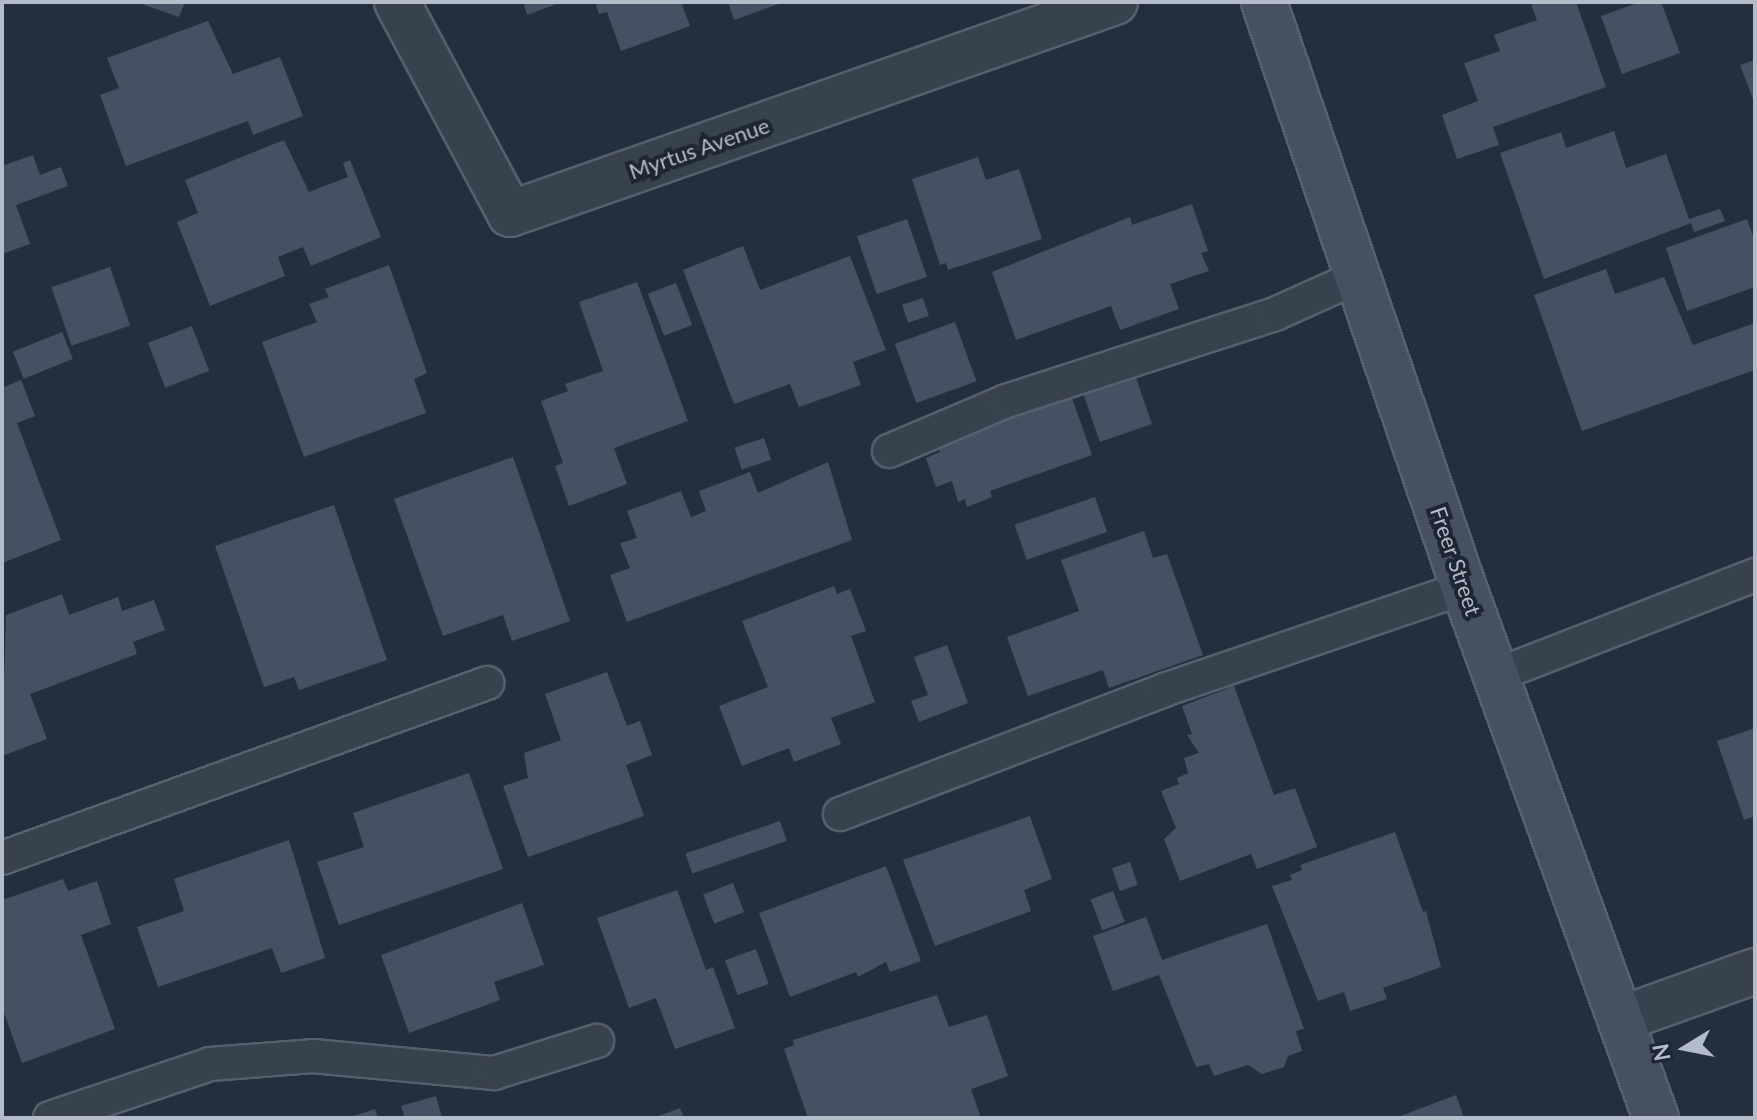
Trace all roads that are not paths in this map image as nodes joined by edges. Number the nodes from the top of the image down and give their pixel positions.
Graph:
1 (397, 2) edge
2 (1115, 2) edge
3 (1264, 2) edge
4 (1359, 276) junction
5 (889, 451) dead end
6 (1755, 575) edge
7 (1464, 588) junction
8 (1497, 675) junction
9 (487, 683) dead end
10 (840, 814) dead end
11 (2, 858) edge
12 (1755, 971) edge
13 (1621, 1019) junction
14 (597, 1041) dead end
15 (50, 1118) edge
16 (1656, 1118) edge

1 - 2 street, Myrtus Avenue
3 - 4 street, Freer Street
4 - 5 lane
4 - 7 street, Freer Street
6 - 8 lane
7 - 8 street, Freer Street
7 - 10 lane
8 - 13 street, Freer Street
9 - 11 lane
12 - 13 street
13 - 16 street, Freer Street
14 - 15 lane

